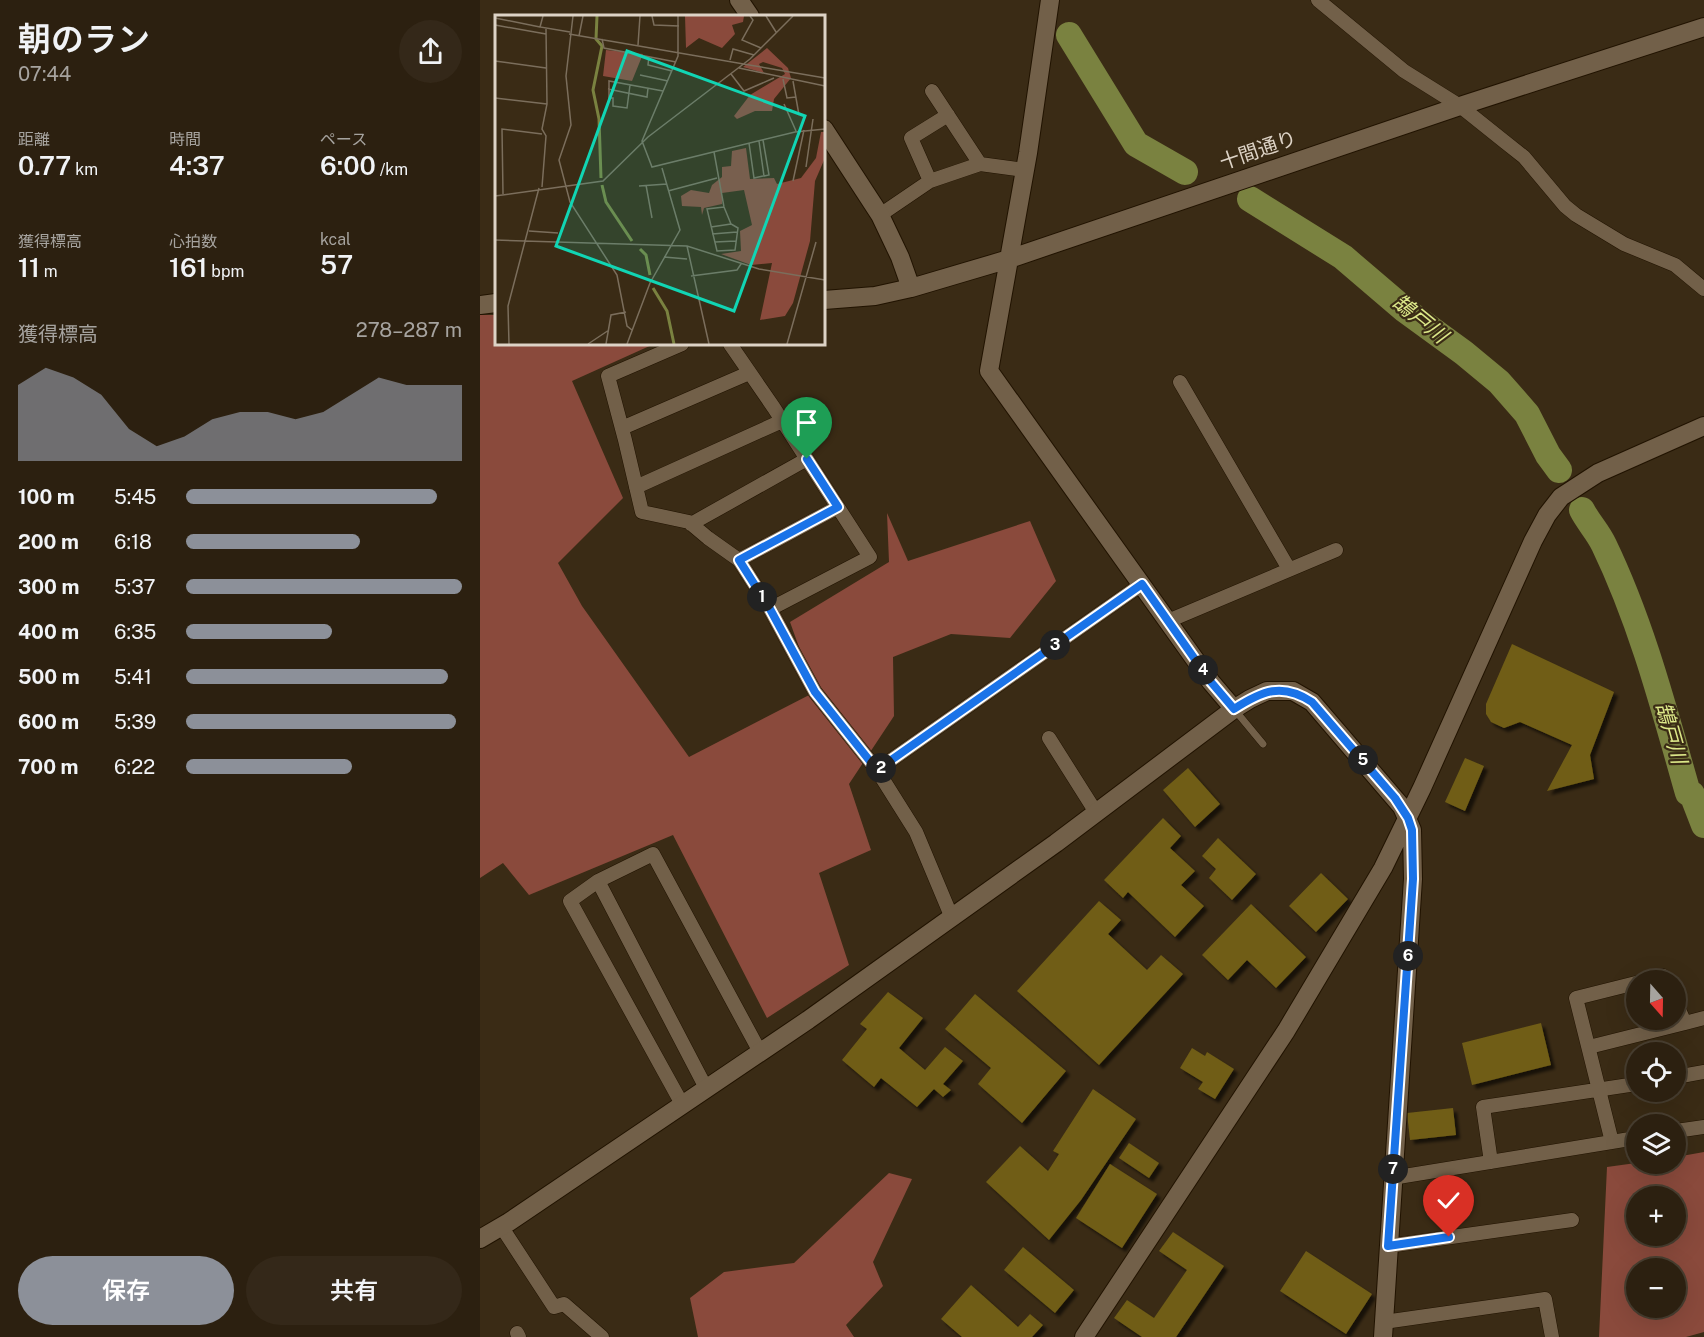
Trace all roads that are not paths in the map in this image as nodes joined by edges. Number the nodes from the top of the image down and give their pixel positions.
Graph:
1 (739, 0) edge
2 (1050, 0) edge
3 (1317, 0) edge
4 (749, 15) edge
5 (1704, 27) edge
6 (932, 92) dead end
7 (1460, 106) junction
8 (948, 115) junction
9 (825, 131) edge
10 (980, 164) junction
11 (1025, 170) junction
12 (930, 181) junction
13 (880, 215) junction
14 (1009, 260) junction
15 (911, 288) junction
16 (1704, 289) edge
17 (825, 300) edge
18 (495, 303) edge
19 (480, 305) edge
20 (680, 345) edge
21 (731, 345) edge
22 (749, 373) junction
23 (1180, 382) dead end
24 (782, 421) junction
25 (1704, 426) edge
26 (622, 428) junction
27 (807, 459) junction
28 (636, 487) junction
29 (838, 507) junction
30 (692, 524) junction
31 (1336, 550) dead end
32 (739, 560) junction
33 (1289, 569) junction
34 (1142, 584) junction
35 (770, 609) junction
36 (1168, 621) junction
37 (1234, 709) junction
38 (1049, 738) dead end
39 (1263, 744) dead end
40 (877, 770) junction
41 (1097, 814) junction
42 (1408, 818) junction
43 (598, 881) junction
44 (952, 918) junction
45 (1626, 986) edge
46 (1704, 1018) edge
47 (1686, 1023) edge
48 (1657, 1030) edge
49 (1589, 1047) junction
50 (760, 1052) junction
51 (1704, 1072) edge
52 (1686, 1075) edge
53 (1626, 1086) edge
54 (706, 1088) junction
55 (1600, 1090) junction
56 (682, 1104) junction
57 (1704, 1127) edge
58 (1686, 1130) edge
59 (1626, 1140) edge
60 (1612, 1142) junction
61 (1491, 1162) junction
62 (1392, 1178) junction
63 (1572, 1220) dead end
64 (501, 1226) junction
65 (480, 1239) edge
66 (1388, 1246) junction
67 (1383, 1329) edge
68 (602, 1337) edge
69 (1084, 1337) edge
70 (1552, 1337) edge

1 - 4 street
2 - 11 street
3 - 7 street
5 - 7 street, 十間通り
6 - 8 street
7 - 14 street, 十間通り
7 - 16 street
8 - 10 street
8 - 12 street
9 - 13 street
10 - 11 street
10 - 12 street
11 - 14 street
12 - 13 street
13 - 15 street
14 - 15 street, 十間通り
14 - 34 street
15 - 17 street, 十間通り
18 - 19 street
20 - 26 street
21 - 22 street
22 - 24 street
22 - 26 street
23 - 33 street
24 - 27 street
24 - 28 street
25 - 42 street
26 - 28 street
27 - 29 street
27 - 30 street
28 - 30 street
29 - 32 street
29 - 35 street
30 - 32 street
31 - 33 street
32 - 35 street
33 - 36 street
34 - 36 street
34 - 40 street
35 - 40 street
36 - 37 street
37 - 39 lane
37 - 41 street
37 - 42 street
38 - 41 street
40 - 44 street
41 - 44 street
42 - 62 street
42 - 69 street
43 - 50 street
43 - 54 street
43 - 56 street
44 - 50 street
45 - 49 street
46 - 47 street
48 - 49 street
49 - 55 street
50 - 54 street
51 - 52 street
53 - 55 street
54 - 56 street
55 - 60 street
55 - 61 street
56 - 64 street
57 - 58 street
59 - 60 street
60 - 61 street
61 - 62 street
62 - 66 street
63 - 66 street
64 - 65 street
64 - 68 street
66 - 67 street
67 - 70 street

